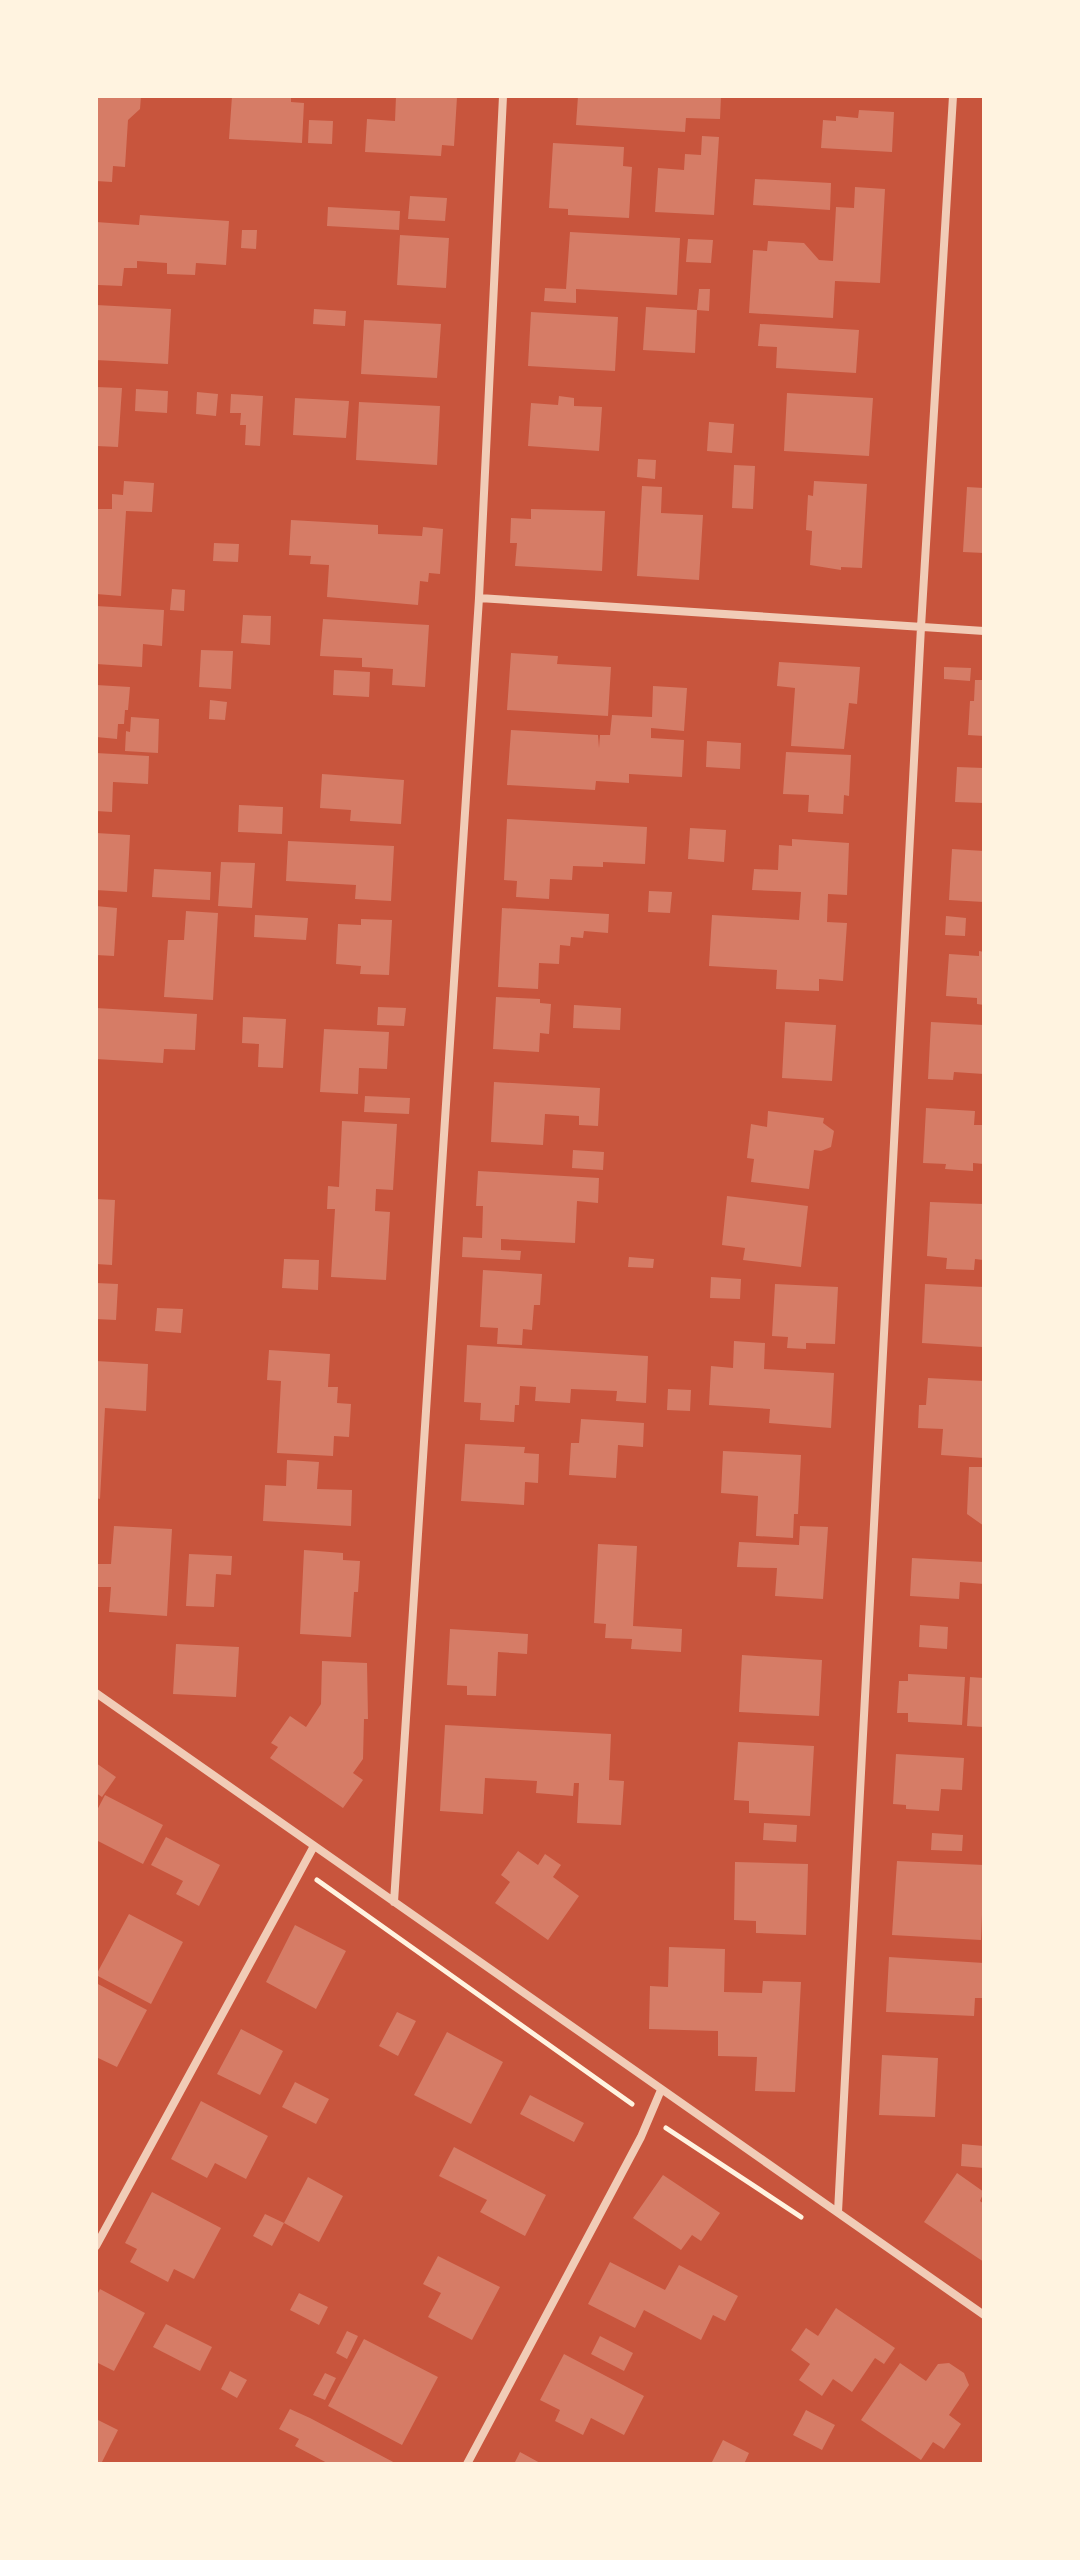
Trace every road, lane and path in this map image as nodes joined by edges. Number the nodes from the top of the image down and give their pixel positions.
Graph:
1 (503, 96) edge
2 (953, 96) edge
3 (479, 598) junction
4 (921, 627) junction
5 (984, 631) edge
6 (96, 1693) edge
7 (314, 1846) junction
8 (329, 1887) dead end
9 (394, 1902) junction
10 (661, 2090) junction
11 (651, 2117) junction
12 (838, 2212) junction
13 (96, 2246) edge
14 (984, 2315) edge
15 (467, 2464) edge

1 - 3 street
2 - 4 street
3 - 4 street
3 - 9 street
4 - 5 street
4 - 12 street
6 - 7 street
7 - 9 street
7 - 13 street
8 - 11 path
9 - 10 street
10 - 11 street
10 - 12 street
11 - 15 street
12 - 14 street

